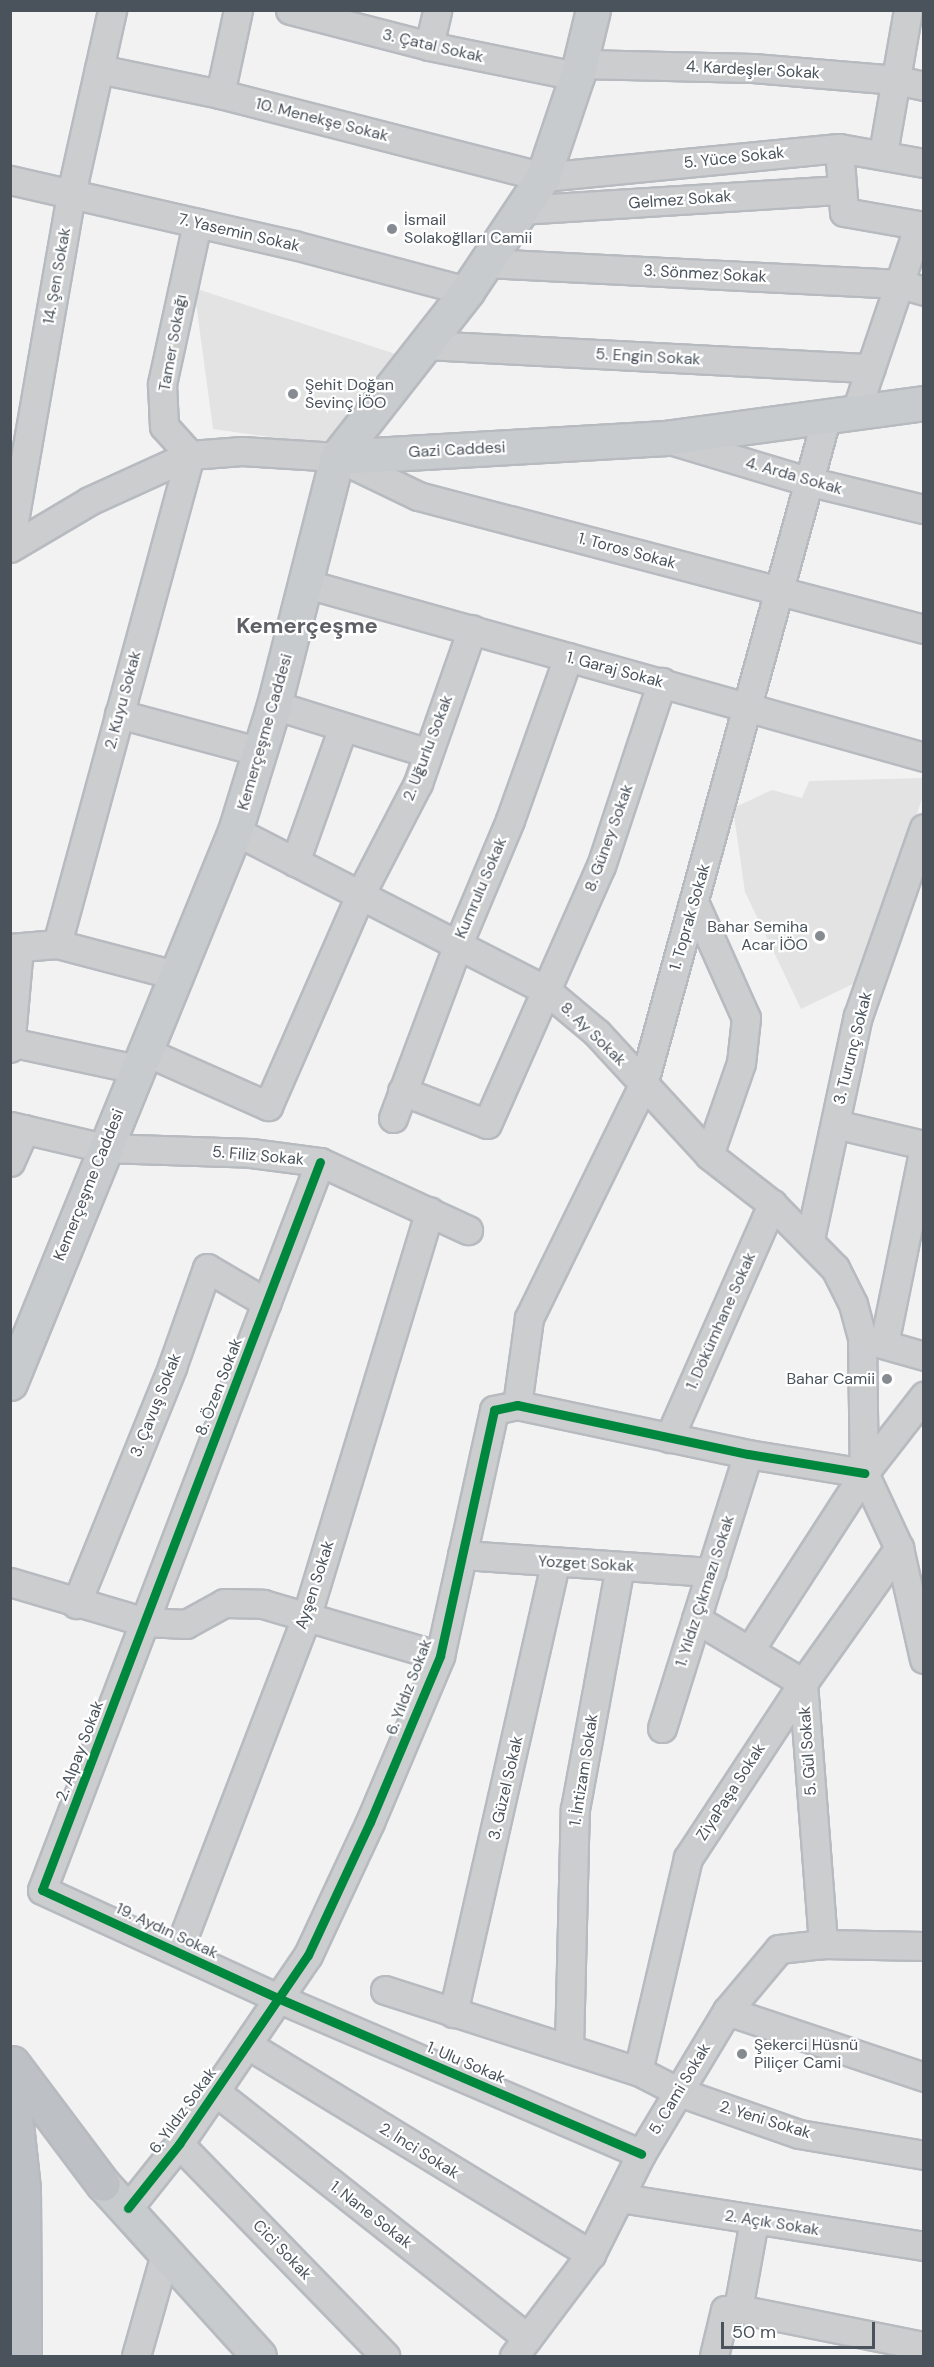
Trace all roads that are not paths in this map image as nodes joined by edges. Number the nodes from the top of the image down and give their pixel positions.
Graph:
1 (112, 10) edge
2 (237, 10) edge
3 (290, 10) edge
4 (437, 10) edge
5 (592, 10) edge
6 (908, 10) edge
7 (429, 46) junction
8 (99, 69) junction
9 (579, 70) junction
10 (896, 80) junction
11 (924, 86) edge
12 (220, 94) junction
13 (839, 148) junction
14 (883, 153) junction
15 (924, 163) edge
16 (543, 177) junction
17 (10, 180) edge
18 (839, 190) junction
19 (71, 194) junction
20 (521, 210) junction
21 (197, 223) junction
22 (921, 225) edge
23 (486, 263) junction
24 (912, 288) edge
25 (467, 291) junction
26 (425, 345) junction
27 (870, 368) junction
28 (924, 403) edge
29 (842, 413) junction
30 (666, 438) junction
31 (190, 456) junction
32 (337, 457) junction
33 (807, 481) junction
34 (924, 509) edge
35 (10, 546) edge
36 (307, 584) junction
37 (779, 592) junction
38 (472, 629) junction
39 (924, 629) edge
40 (568, 657) junction
41 (662, 682) junction
42 (274, 705) junction
43 (746, 705) junction
44 (119, 714) junction
45 (343, 727) junction
46 (261, 752) junction
47 (428, 753) junction
48 (924, 758) edge
49 (924, 828) edge
50 (235, 831) junction
51 (295, 862) junction
52 (360, 896) junction
53 (695, 904) junction
54 (57, 944) junction
55 (458, 944) junction
56 (15, 947) edge
57 (174, 975) junction
58 (547, 991) junction
59 (11, 1042) edge
60 (10, 1048) edge
61 (140, 1060) junction
62 (643, 1085) junction
63 (402, 1091) junction
64 (393, 1118) dead end
65 (835, 1124) junction
66 (18, 1128) edge
67 (924, 1146) edge
68 (104, 1148) junction
69 (709, 1155) junction
70 (10, 1162) edge
71 (321, 1162) junction
72 (772, 1204) junction
73 (430, 1211) junction
74 (468, 1230) dead end
75 (810, 1239) junction
76 (267, 1303) junction
77 (873, 1341) junction
78 (924, 1356) edge
79 (10, 1383) edge
80 (924, 1396) edge
81 (518, 1405) junction
82 (669, 1438) junction
83 (748, 1454) junction
84 (864, 1473) junction
85 (899, 1548) junction
86 (462, 1555) junction
87 (555, 1563) junction
88 (620, 1566) junction
89 (711, 1572) junction
90 (10, 1582) edge
91 (76, 1604) junction
92 (306, 1618) junction
93 (696, 1619) junction
94 (145, 1622) junction
95 (751, 1648) junction
96 (440, 1656) junction
97 (924, 1659) edge
98 (803, 1683) junction
99 (662, 1728) dead end
100 (42, 1890) joint
101 (823, 1944) junction
102 (924, 1946) edge
103 (178, 1951) junction
104 (385, 1990) dead end
105 (280, 2000) junction
106 (727, 2011) junction
107 (453, 2013) junction
108 (248, 2045) junction
109 (569, 2047) junction
110 (10, 2060) edge
111 (10, 2069) edge
112 (638, 2071) junction
113 (924, 2077) edge
114 (216, 2092) junction
115 (679, 2092) junction
116 (179, 2144) junction
117 (641, 2154) junction
118 (924, 2155) edge
119 (103, 2184) junction
120 (23, 2189) junction
121 (621, 2198) junction
122 (128, 2208) junction
123 (754, 2222) junction
124 (924, 2246) edge
125 (166, 2251) junction
126 (591, 2254) junction
127 (738, 2309) junction
128 (924, 2346) edge
129 (521, 2347) edge
130 (26, 2352) edge
131 (136, 2356) edge
132 (259, 2356) edge
133 (385, 2356) edge
134 (714, 2356) edge

1 - 8 street, 14. Şen Sokak
2 - 12 street
3 - 7 street, 3. Çatal Sokak
4 - 7 street
5 - 9 main road, Kemerçeşme Caddesi
6 - 10 street
7 - 9 street, 3. Çatal Sokak
8 - 12 street, 10. Menekşe Sokak
8 - 19 street, 14. Şen Sokak
9 - 10 street, 4. Kardeşler Sokak
9 - 16 main road, Kemerçeşme Caddesi
10 - 11 street, 4. Kardeşler Sokak
10 - 14 street
12 - 16 street, 10. Menekşe Sokak
13 - 14 street, 5. Yüce Sokak
13 - 16 street, 5. Yüce Sokak
13 - 18 street
14 - 15 street, 5. Yüce Sokak
16 - 20 main road, Kemerçeşme Caddesi
17 - 19 street, 7. Yasemin Sokak
18 - 20 street, Gelmez Sokak
18 - 22 street
19 - 21 street, 7. Yasemin Sokak
19 - 35 street, 14. Şen Sokak
20 - 23 main road, Kemerçeşme Caddesi
21 - 25 street, 7. Yasemin Sokak
21 - 31 street, Tamer Sokağı
22 - 24 street, 1. Toprak Sokak
23 - 24 street, 3. Sönmez Sokak
23 - 25 main road, Kemerçeşme Caddesi
24 - 27 street, 1. Toprak Sokak
25 - 26 main road, Kemerçeşme Caddesi
26 - 27 street, 5. Engin Sokak
26 - 32 main road, Kemerçeşme Caddesi
27 - 29 street, 1. Toprak Sokak
28 - 29 main road, Gazi Caddesi
29 - 30 main road, Gazi Caddesi
29 - 33 street, 1. Toprak Sokak
30 - 32 main road, Gazi Caddesi
30 - 33 street, 4. Arda Sokak
31 - 32 street, Gazi Caddesi
31 - 35 street, Gazi Caddesi
31 - 44 street, 2. Kuyu Sokak
32 - 36 main road, Kemerçeşme Caddesi
32 - 37 street, 1. Toros Sokak
33 - 34 street, 4. Arda Sokak
33 - 37 street, 1. Toprak Sokak
36 - 38 street, 1. Garaj Sokak
36 - 42 main road, Kemerçeşme Caddesi
37 - 39 street, 1. Toros Sokak
37 - 43 street, 1. Toprak Sokak
38 - 40 street, 1. Garaj Sokak
38 - 47 street, 2. Uğurlu Sokak
40 - 41 street, 1. Garaj Sokak
40 - 55 street, Kumrulu Sokak
41 - 43 street, 1. Garaj Sokak
41 - 58 street, 8. Güney Sokak
42 - 45 street
42 - 46 main road, Kemerçeşme Caddesi
43 - 48 street, 1. Garaj Sokak
43 - 53 street, 1. Toprak Sokak
44 - 46 street
44 - 54 street, 2. Kuyu Sokak
45 - 47 street
45 - 51 street
46 - 50 main road, Kemerçeşme Caddesi
47 - 52 street, 2. Uğurlu Sokak
49 - 65 street, 3. Turunç Sokak
50 - 51 street, 8. Ay Sokak
50 - 57 main road, Kemerçeşme Caddesi
51 - 52 street, 8. Ay Sokak
52 - 55 street, 8. Ay Sokak
52 - 61 street, 2. Uğurlu Sokak
53 - 62 street, 1. Toprak Sokak
53 - 69 street
54 - 56 street
54 - 57 street
55 - 58 street, 8. Ay Sokak
55 - 63 street, Kumrulu Sokak
56 - 59 street
57 - 61 main road, Kemerçeşme Caddesi
58 - 62 street, 8. Ay Sokak
58 - 63 street, 8. Güney Sokak
59 - 60 street
59 - 61 street
61 - 68 main road, Kemerçeşme Caddesi
62 - 69 street, 8. Ay Sokak
62 - 81 street, 1. Toprak Sokak
63 - 64 street, Kumrulu Sokak
65 - 67 street
65 - 75 street, 3. Turunç Sokak
66 - 68 street, 5. Filiz Sokak
66 - 70 street
67 - 77 street
68 - 71 street, 5. Filiz Sokak
68 - 79 main road, Kemerçeşme Caddesi
69 - 72 street, 8. Ay Sokak
71 - 73 street, 5. Filiz Sokak
71 - 76 street, 8. Özen Sokak
72 - 75 street, 8. Ay Sokak
72 - 82 street, 1. Dökümhane Sokak
73 - 74 street, 5. Filiz Sokak
73 - 92 street, Ayşen Sokak
75 - 77 street, 8. Ay Sokak
76 - 91 street, 3. Çavuş Sokak
76 - 94 street, 8. Özen Sokak
77 - 78 street
77 - 84 street, 8. Ay Sokak
80 - 84 street
81 - 82 street
81 - 86 street, 6. Yıldız Sokak
82 - 83 street
83 - 84 street
83 - 89 street, 1. Yıldız Çıkmazı Sokak
84 - 85 street
84 - 95 street
85 - 97 street
85 - 98 street, ZiyaPaşa Sokak
86 - 87 street, Yozget Sokak
86 - 96 street, 6. Yıldız Sokak
87 - 88 street, Yozget Sokak
87 - 107 street, 3. Güzel Sokak
88 - 89 street, Yozget Sokak
88 - 109 street, 1. İntizam Sokak
89 - 93 street, 1. Yıldız Çıkmazı Sokak
90 - 91 street
91 - 94 street
92 - 94 street
92 - 96 street
92 - 103 street, Ayşen Sokak
93 - 95 street, 5. Gül Sokak
93 - 99 street, 1. Yıldız Çıkmazı Sokak
94 - 100 street, 2. Alpay Sokak
95 - 98 street, 5. Gül Sokak
96 - 105 street, 6. Yıldız Sokak
98 - 101 street, 5. Gül Sokak
98 - 112 street, ZiyaPaşa Sokak
100 - 103 street, 19. Aydın Sokak
101 - 102 street, 5. Cami Sokak
101 - 106 street, 5. Cami Sokak
103 - 105 street, 19. Aydın Sokak
104 - 107 street
105 - 108 street, 6. Yıldız Sokak
105 - 117 street, 1. Ulu Sokak
106 - 113 street
106 - 115 street, 5. Cami Sokak
107 - 109 street
108 - 114 street, 6. Yıldız Sokak
108 - 126 street, 2. İnci Sokak
109 - 112 street
110 - 119 highway
111 - 120 highway
112 - 115 street
114 - 116 street, 6. Yıldız Sokak
114 - 129 street, 1. Nane Sokak
115 - 117 street, 5. Cami Sokak
115 - 118 street, 2. Yeni Sokak
116 - 122 street, 6. Yıldız Sokak
116 - 133 street, Cici Sokak
117 - 121 street, 5. Cami Sokak
119 - 120 highway
119 - 122 main road
120 - 130 highway
121 - 123 street, 2. Açık Sokak
121 - 126 street, 5. Cami Sokak
122 - 125 main road
123 - 124 street, 2. Açık Sokak
123 - 127 street
125 - 131 street
125 - 132 main road
126 - 129 street, 5. Cami Sokak
127 - 128 street
127 - 134 street

